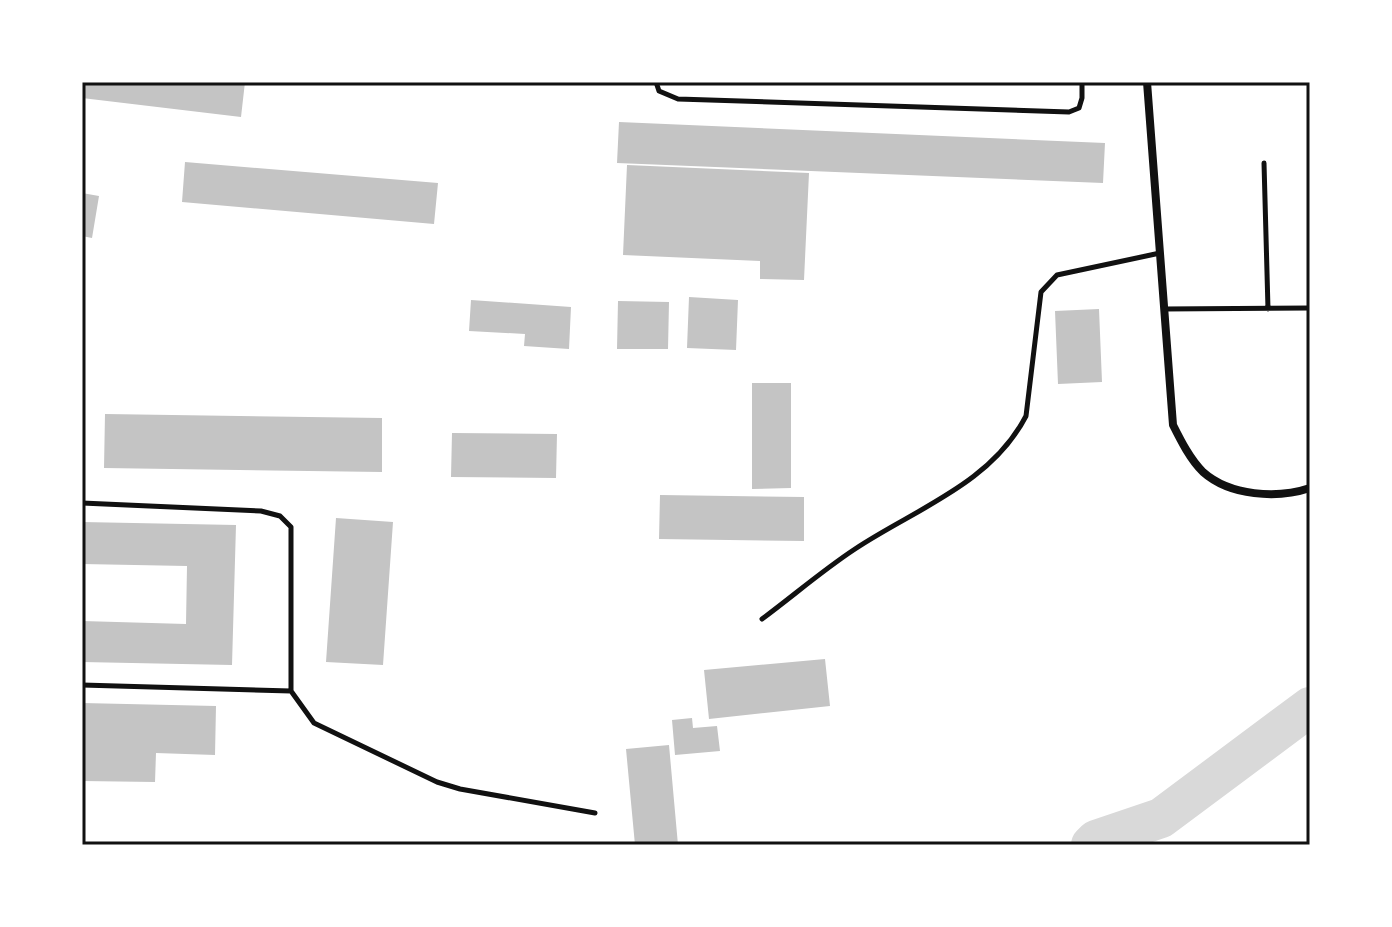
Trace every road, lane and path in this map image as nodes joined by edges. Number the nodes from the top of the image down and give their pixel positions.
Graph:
1 (656, 82) edge
2 (1082, 82) edge
3 (1147, 82) edge
4 (1264, 163) dead end
5 (1160, 253) junction
6 (1310, 308) edge
7 (1164, 309) junction
8 (1268, 309) junction
9 (1310, 488) edge
10 (82, 503) edge
11 (762, 619) dead end
12 (82, 685) edge
13 (291, 691) junction
14 (595, 813) dead end

1 - 2 lane
3 - 5 street
4 - 8 lane
5 - 7 street
5 - 11 lane
6 - 8 lane
7 - 8 lane
7 - 9 street
10 - 13 lane
12 - 13 lane
13 - 14 lane

